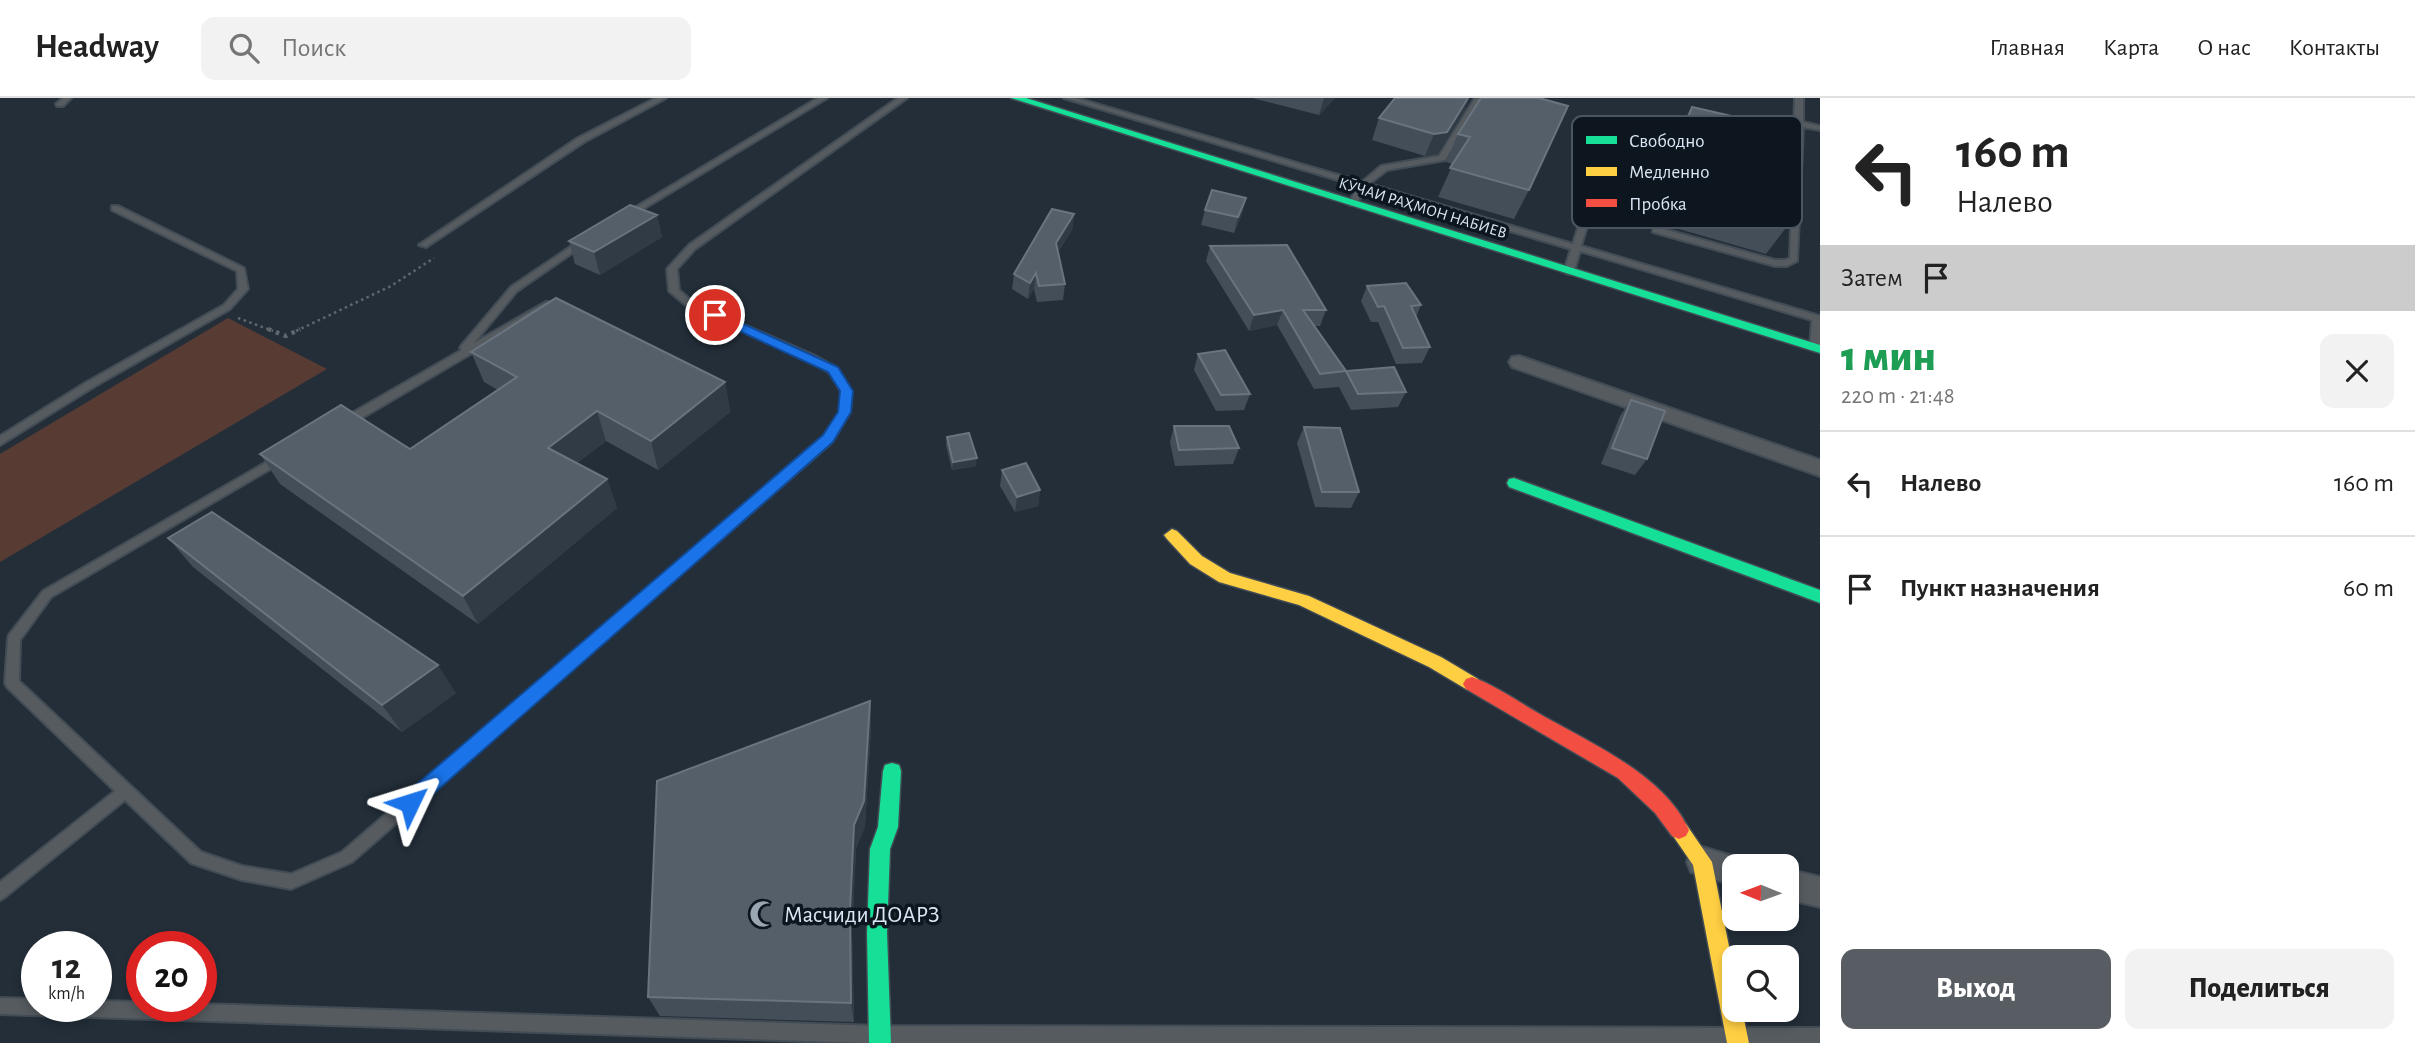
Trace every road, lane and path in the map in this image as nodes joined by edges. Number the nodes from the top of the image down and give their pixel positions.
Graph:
1 (662, 98) edge
2 (823, 98) edge
3 (903, 98) edge
4 (1016, 98) edge
5 (1068, 98) edge
6 (1479, 98) edge
7 (1799, 98) edge
8 (1799, 116) edge
9 (1802, 125) edge
10 (1820, 128) edge
11 (1214, 141) junction
12 (1199, 155) junction
13 (1363, 185) junction
14 (1353, 203) junction
15 (115, 208) dead end
16 (611, 225) edge
17 (1584, 228) edge
18 (1795, 228) edge
19 (1656, 230) dead end
20 (599, 232) edge
21 (423, 245) joint
22 (1578, 248) junction
23 (1569, 271) junction
24 (554, 300) edge
25 (219, 311) junction
26 (1818, 319) edge
27 (1817, 349) edge
28 (458, 356) junction
29 (1519, 362) dead end
30 (337, 426) edge
31 (0, 441) edge
32 (289, 454) edge
33 (1820, 468) edge
34 (1514, 483) dead end
35 (1172, 535) dead end
36 (1820, 597) edge
37 (892, 771) dead end
38 (125, 791) junction
39 (1702, 862) junction
40 (1722, 867) edge
41 (1799, 887) edge
42 (0, 892) edge
43 (1820, 892) edge
44 (0, 1006) edge
45 (1820, 1037) edge
46 (880, 1039) edge
47 (1738, 1041) edge

1 - 21 lane
2 - 16 lane
3 - 38 lane
4 - 12 street, КӮЧАИ РАҲМОН НАБИЕВ
5 - 11 lane
6 - 13 lane
7 - 8 lane
9 - 10 lane
11 - 12 lane
11 - 13 lane
12 - 14 street, КӮЧАИ РАҲМОН НАБИЕВ
13 - 14 lane
13 - 22 lane
14 - 23 street, КӮЧАИ РАҲМОН НАБИЕВ
15 - 25 lane
17 - 22 lane
18 - 19 lane
20 - 28 lane
21 - 25 path
22 - 23 lane
22 - 26 lane
23 - 27 street, КӮЧАИ РАҲМОН НАБИЕВ
24 - 28 lane
25 - 31 lane
26 - 27 lane
28 - 30 lane
29 - 33 street
32 - 38 lane
34 - 36 street
35 - 39 street
37 - 46 street
38 - 42 lane
39 - 40 street
39 - 47 street
41 - 43 street
44 - 46 lane
45 - 47 lane
46 - 47 lane

